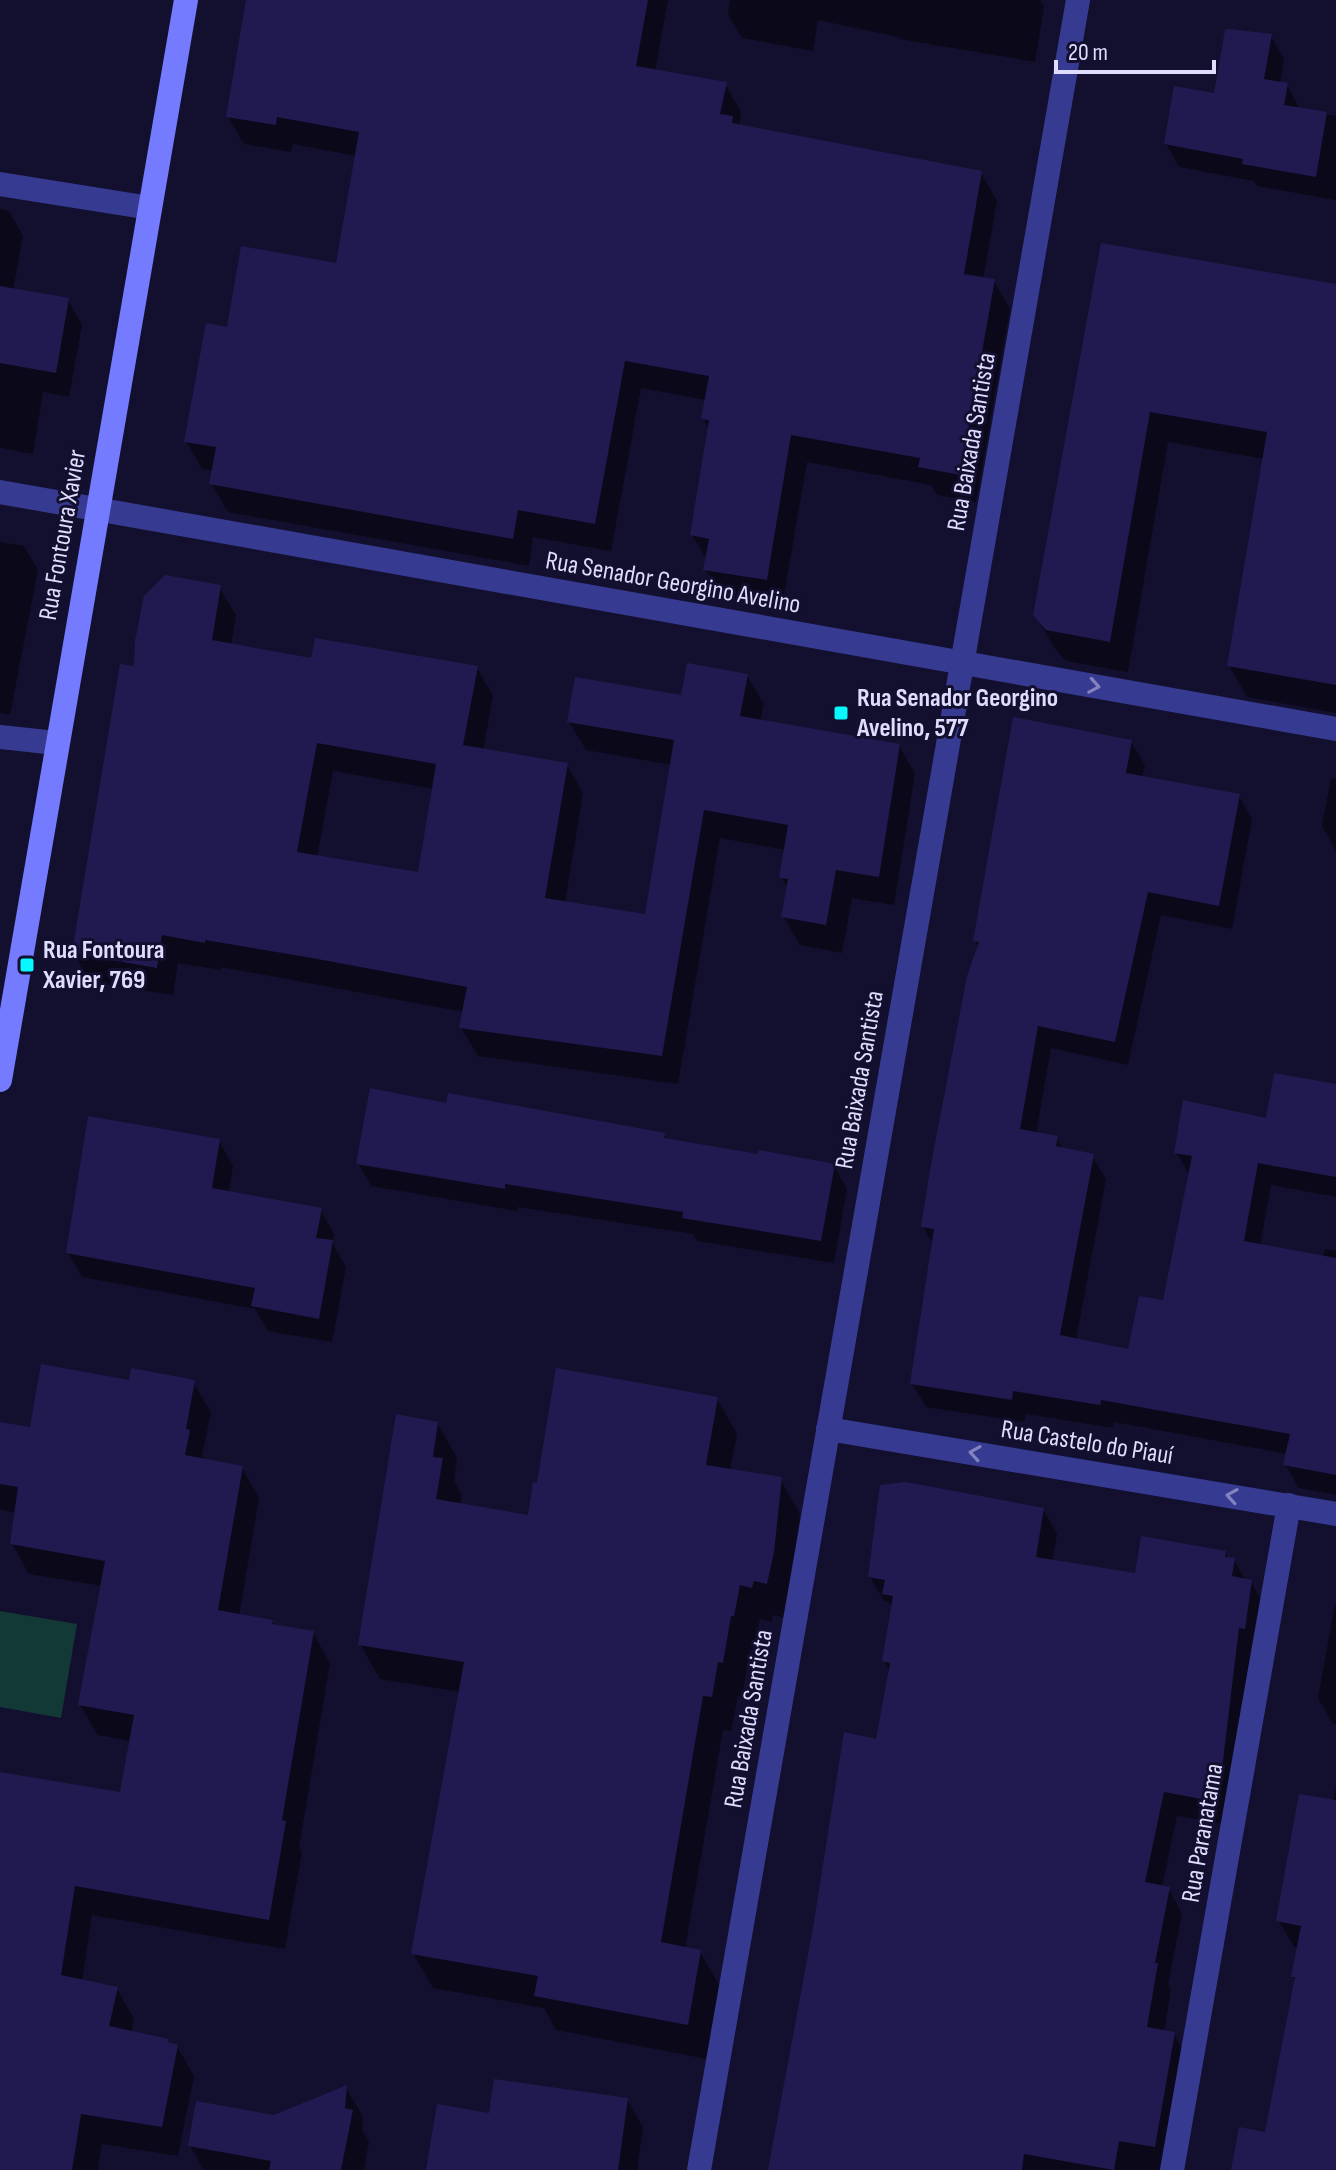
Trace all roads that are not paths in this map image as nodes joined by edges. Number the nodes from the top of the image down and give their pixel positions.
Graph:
1 (186, 0) edge
2 (1078, 0) edge
3 (0, 184) edge
4 (150, 208) junction
5 (0, 492) edge
6 (95, 510) junction
7 (962, 662) junction
8 (1336, 729) edge
9 (0, 737) edge
10 (56, 743) junction
11 (6, 998) edge
12 (0, 1080) edge
13 (828, 1429) junction
14 (1289, 1505) junction
15 (1336, 1514) edge
16 (699, 2170) edge
17 (1172, 2170) edge

1 - 4 main road, Rua Fontoura Xavier
2 - 7 street, Rua Baixada Santista
3 - 4 street
4 - 6 main road, Rua Fontoura Xavier
5 - 6 street, Rua Senador Georgino Avelino
6 - 7 street, Rua Senador Georgino Avelino
6 - 10 main road, Rua Fontoura Xavier
7 -> 8 street, Rua Senador Georgino Avelino
7 - 13 street, Rua Baixada Santista
9 - 10 street
10 - 11 main road, Rua Fontoura Xavier
11 - 12 main road, Rua Fontoura Xavier
14 -> 13 street, Rua Castelo do Piauí
13 - 16 street, Rua Baixada Santista
14 - 15 street, Rua Castelo do Piauí
14 - 17 street, Rua Paranatama

